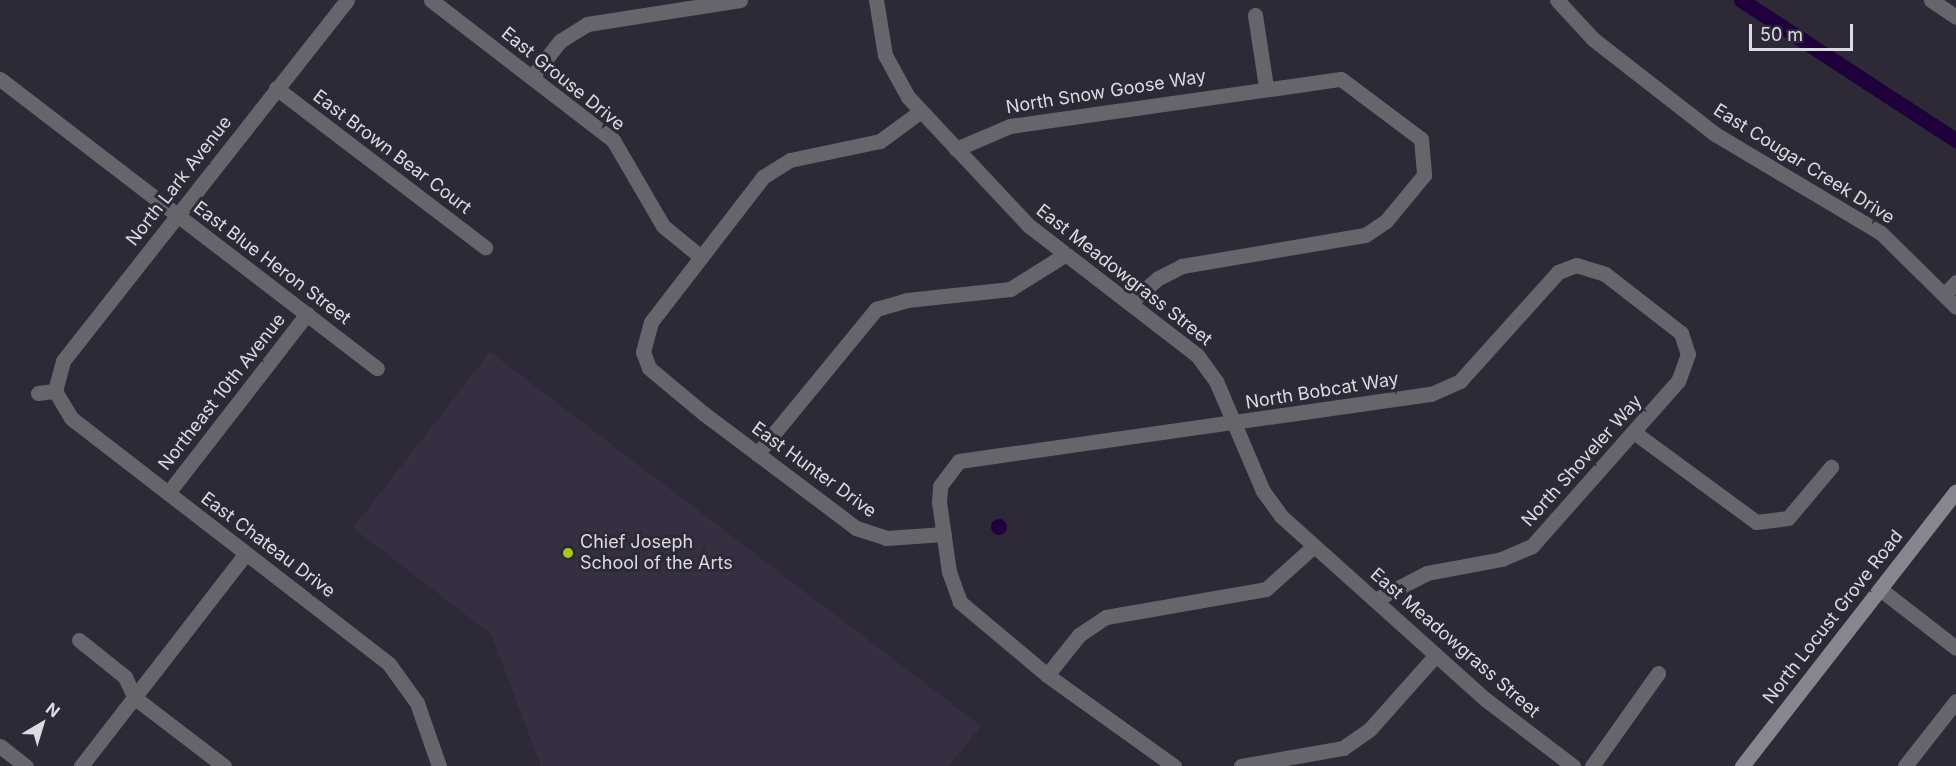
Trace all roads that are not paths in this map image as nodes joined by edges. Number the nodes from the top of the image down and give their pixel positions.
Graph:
1 (347, 0) edge
2 (431, 0) edge
3 (740, 0) edge
4 (876, 0) edge
5 (1557, 0) edge
6 (1931, 0) edge
7 (655, 6) edge
8 (1954, 11) edge
9 (1255, 15) dead end
10 (532, 77) junction
11 (0, 79) edge
12 (1266, 87) junction
13 (276, 88) junction
14 (921, 111) junction
15 (956, 149) junction
16 (177, 215) junction
17 (485, 247) dead end
18 (1066, 254) junction
19 (701, 257) junction
20 (1956, 282) edge
21 (1944, 295) junction
22 (1130, 303) junction
23 (1956, 307) edge
24 (307, 314) junction
25 (1688, 349) joint
26 (377, 368) dead end
27 (55, 391) junction
28 (38, 393) dead end
29 (1234, 423) junction
30 (1635, 433) junction
31 (756, 454) junction
32 (1831, 467) dead end
33 (1956, 491) edge
34 (168, 493) junction
35 (944, 534) junction
36 (1314, 546) junction
37 (246, 553) junction
38 (1880, 589) junction
39 (1375, 600) junction
40 (79, 640) dead end
41 (1956, 648) edge
42 (1436, 655) junction
43 (1658, 673) dead end
44 (1047, 675) junction
45 (135, 698) junction
46 (1956, 701) edge
47 (0, 746) edge
48 (26, 766) edge
49 (81, 766) edge
50 (224, 766) edge
51 (439, 766) edge
52 (1174, 766) edge
53 (1243, 766) edge
54 (1573, 766) edge
55 (1592, 766) edge
56 (1742, 766) edge
57 (1905, 766) edge

1 - 13 street, North Lark Avenue
2 - 10 street, East Grouse Drive
3 - 7 street
4 - 14 street, East Meadowgrass Street
5 - 21 street, East Cougar Creek Drive
6 - 8 street
7 - 10 street
9 - 12 street
10 - 19 street, East Grouse Drive
11 - 16 street, East Blue Heron Street
12 - 15 street, North Snow Goose Way
12 - 22 street, North Snow Goose Way
13 - 16 street, North Lark Avenue
13 - 17 street, East Brown Bear Court
14 - 15 street, East Meadowgrass Street
14 - 19 street
15 - 18 street, East Meadowgrass Street
16 - 24 street, East Blue Heron Street
16 - 27 street, North Lark Avenue
18 - 22 street, East Meadowgrass Street
18 - 31 street
19 - 31 street, East Hunter Drive
20 - 21 street
21 - 23 street, East Cougar Creek Drive
22 - 29 street, East Meadowgrass Street
24 - 26 street, East Blue Heron Street
24 - 34 street, Northeast 10th Avenue
25 - 29 street, North Bobcat Way
25 - 30 street, North Shoveler Way
27 - 28 street
27 - 34 street, East Chateau Drive
29 - 35 street, North Bobcat Way
29 - 36 street, East Meadowgrass Street
30 - 32 street
30 - 39 street, North Shoveler Way
31 - 35 street, East Hunter Drive
33 - 38 main road, North Locust Grove Road
34 - 37 street, East Chateau Drive
35 - 44 street
36 - 39 street, East Meadowgrass Street
36 - 44 street
37 - 45 street
37 - 51 street, East Chateau Drive
38 - 41 street
38 - 56 main road, North Locust Grove Road
39 - 42 street, East Meadowgrass Street
40 - 45 street
42 - 53 street
42 - 54 street, East Meadowgrass Street
43 - 55 street
44 - 52 street
45 - 49 street
45 - 50 street
46 - 57 street
47 - 48 street

